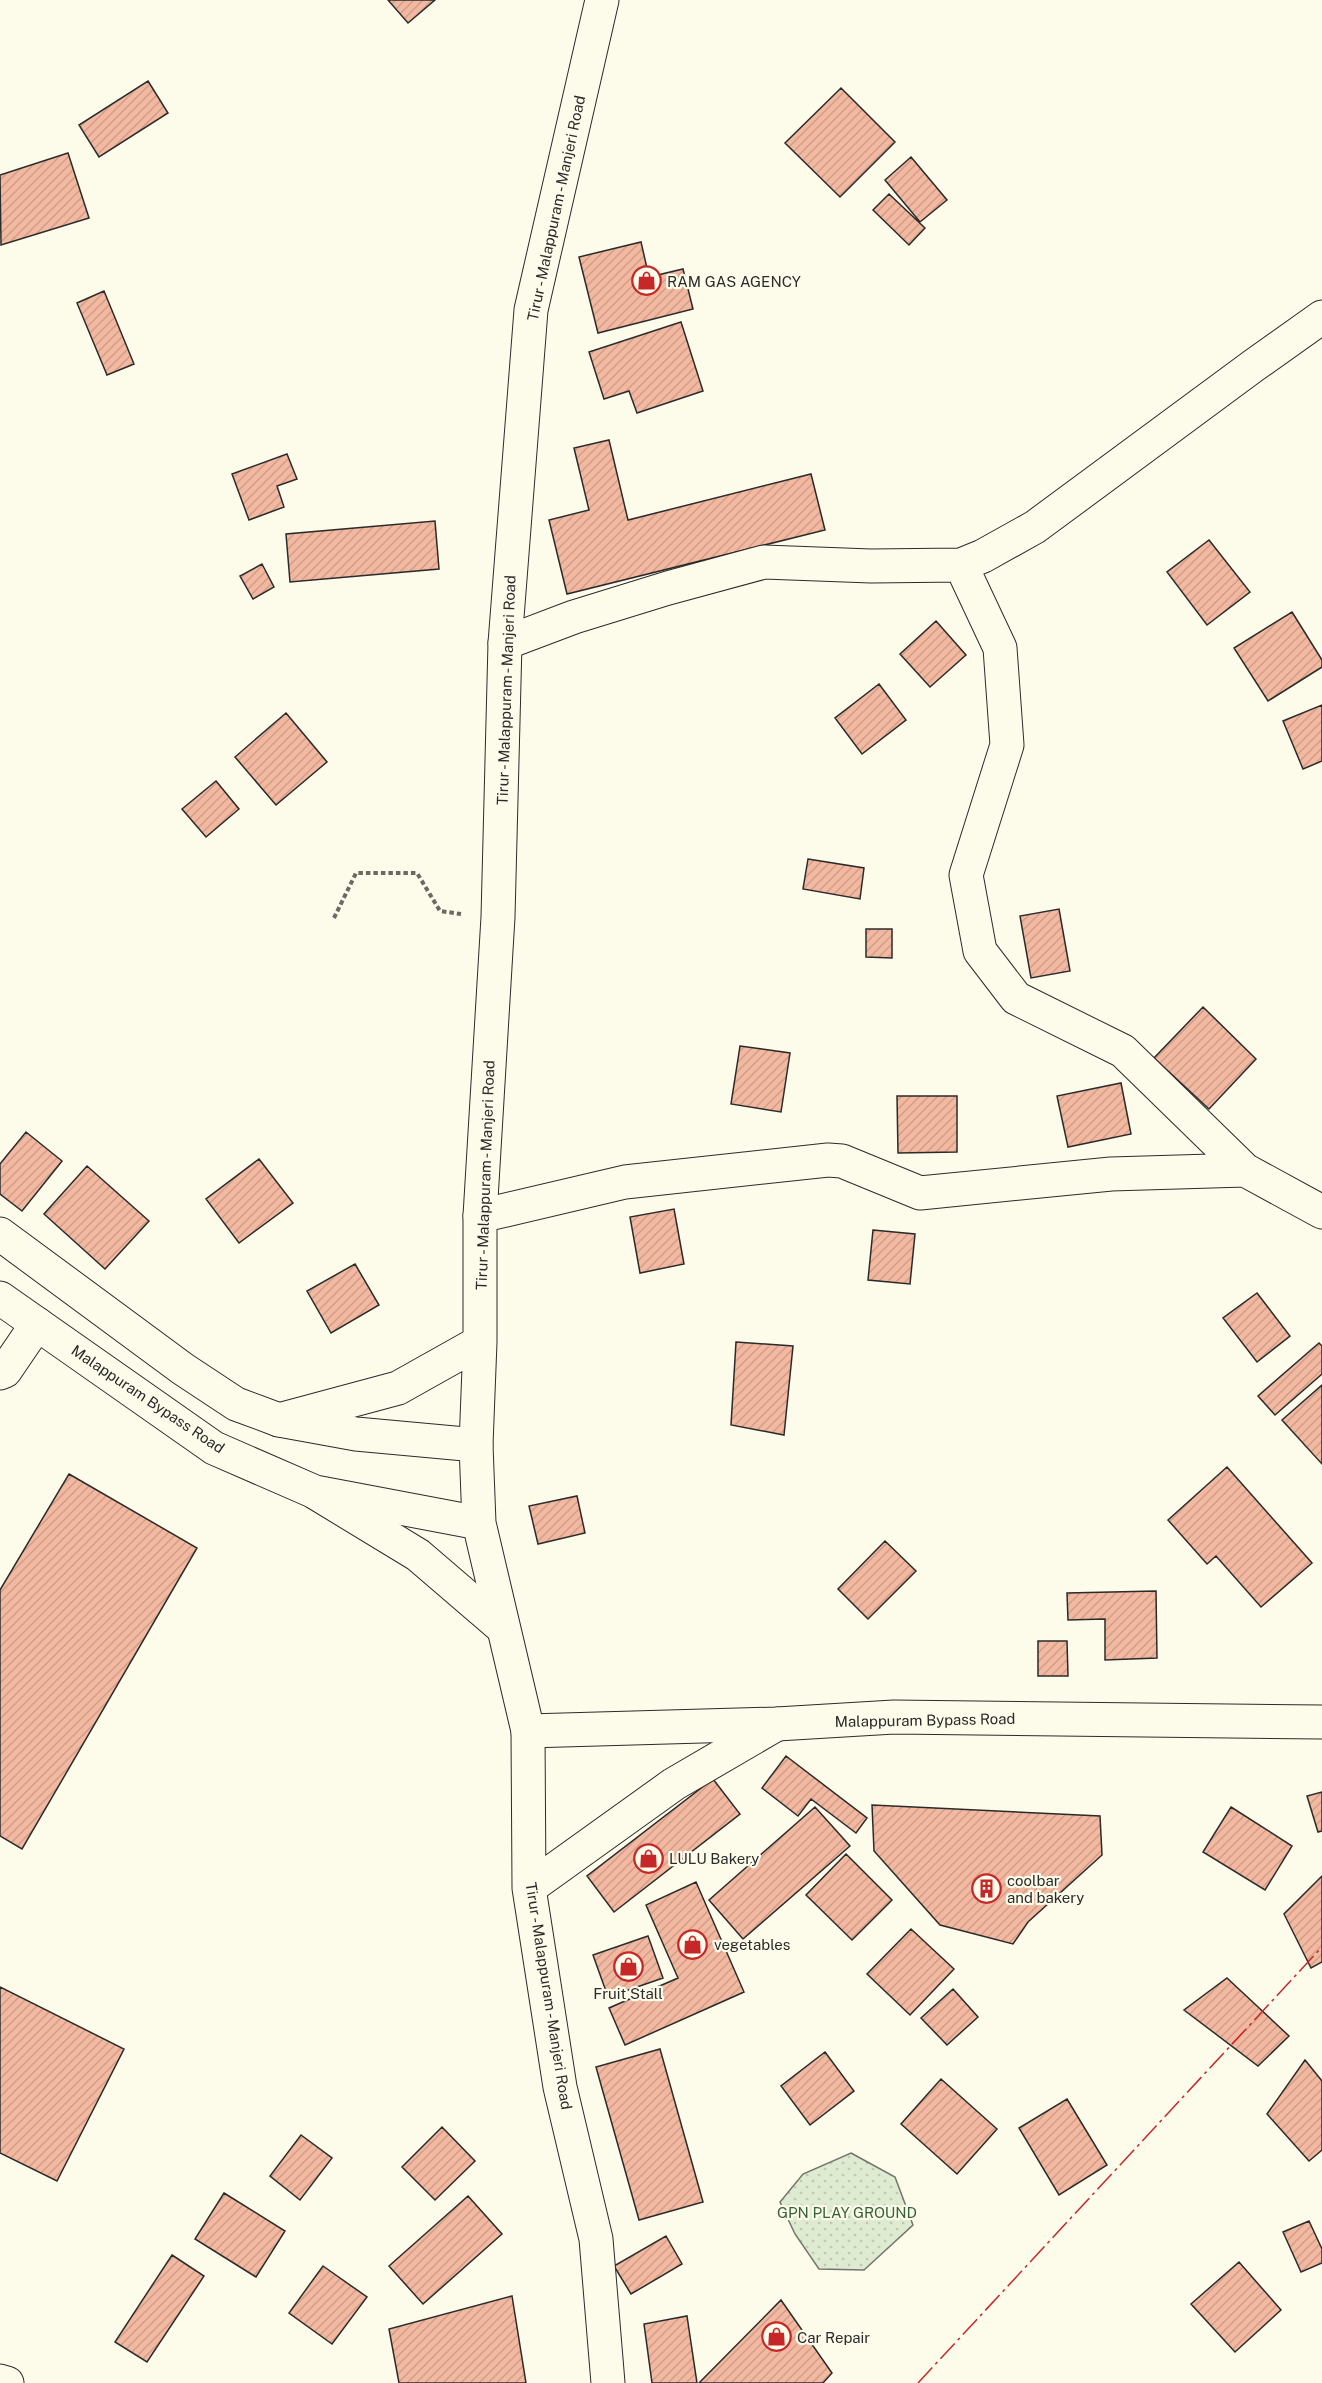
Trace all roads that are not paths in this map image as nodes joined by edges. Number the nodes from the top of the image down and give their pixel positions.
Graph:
1 (602, 0) edge
2 (1322, 317) edge
3 (961, 565) junction
4 (505, 643) junction
5 (1245, 1170) junction
6 (1322, 1212) edge
7 (480, 1216) junction
8 (0, 1234) edge
9 (0, 1298) edge
10 (37, 1324) junction
11 (480, 1342) junction
12 (0, 1373) edge
13 (279, 1420) junction
14 (476, 1446) junction
15 (315, 1492) junction
16 (479, 1523) junction
17 (504, 1628) junction
18 (1322, 1722) edge
19 (777, 1724) junction
20 (528, 1731) junction
21 (529, 1888) junction
22 (0, 2381) edge
23 (8, 2383) edge
24 (608, 2383) edge

1 - 4 main road, Tirur - Malappuram - Manjeri Road
2 - 3 main road
3 - 4 main road
3 - 5 main road
4 - 7 main road, Tirur - Malappuram - Manjeri Road
5 - 6 main road
5 - 7 main road
7 - 11 main road, Tirur - Malappuram - Manjeri Road
8 - 13 main road
9 - 10 main road, Malappuram Bypass Road
10 - 12 main road
10 - 15 main road, Malappuram Bypass Road
11 - 13 main road
11 - 14 main road, Tirur - Malappuram - Manjeri Road
13 - 14 main road
14 - 16 main road, Tirur - Malappuram - Manjeri Road
15 - 16 main road, Malappuram Bypass Road
15 - 17 main road
16 - 17 main road, Tirur - Malappuram - Manjeri Road
17 - 20 main road, Tirur - Malappuram - Manjeri Road
18 - 19 main road, Malappuram Bypass Road
19 - 20 main road, Malappuram Bypass Road
19 - 21 main road
20 - 21 main road, Tirur - Malappuram - Manjeri Road
21 - 24 main road, Tirur - Malappuram - Manjeri Road
22 - 23 main road

